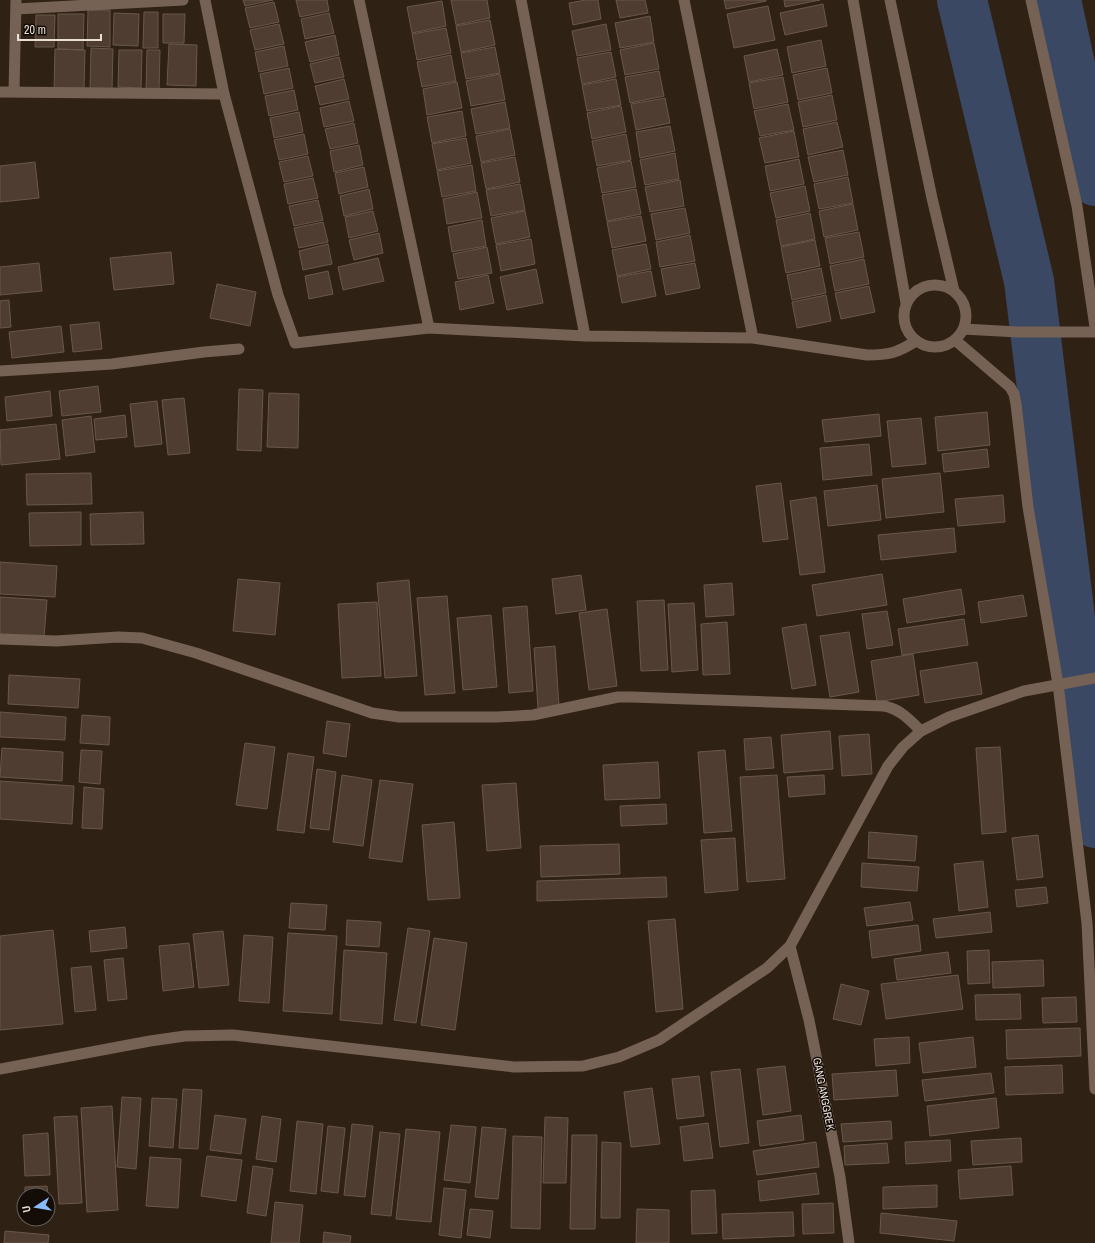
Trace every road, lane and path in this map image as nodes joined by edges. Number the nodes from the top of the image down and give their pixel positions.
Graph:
1 (183, 0) edge
2 (205, 0) edge
3 (359, 0) edge
4 (521, 0) edge
5 (684, 0) edge
6 (853, 0) edge
7 (890, 0) edge
8 (1031, 0) edge
9 (16, 4) edge
10 (0, 92) edge
11 (14, 92) junction
12 (224, 94) junction
13 (954, 292) junction
14 (906, 304) junction
15 (1095, 327) edge
16 (428, 328) junction
17 (963, 329) junction
18 (1095, 332) edge
19 (585, 336) junction
20 (753, 338) junction
21 (955, 340) junction
22 (916, 341) junction
23 (238, 349) dead end
24 (0, 371) edge
25 (0, 639) edge
26 (1095, 678) edge
27 (1058, 684) junction
28 (921, 731) junction
29 (790, 946) junction
30 (0, 1069) edge
31 (1095, 1089) edge
32 (849, 1243) edge

1 - 9 street
2 - 12 street
3 - 16 street
4 - 19 street
5 - 20 street
6 - 14 street
7 - 13 street
8 - 15 street
9 - 11 street
10 - 11 street
11 - 12 street
12 - 16 street
13 - 14 street
13 - 17 street
14 - 22 street
16 - 19 street
17 - 18 street
17 - 21 street
19 - 20 street
20 - 22 street
21 - 22 street
21 - 27 street
23 - 24 street
25 - 28 street
26 - 27 street
27 - 28 street
27 - 31 street
28 - 29 street
29 - 30 street
29 - 32 street, GANG ANGGREK

